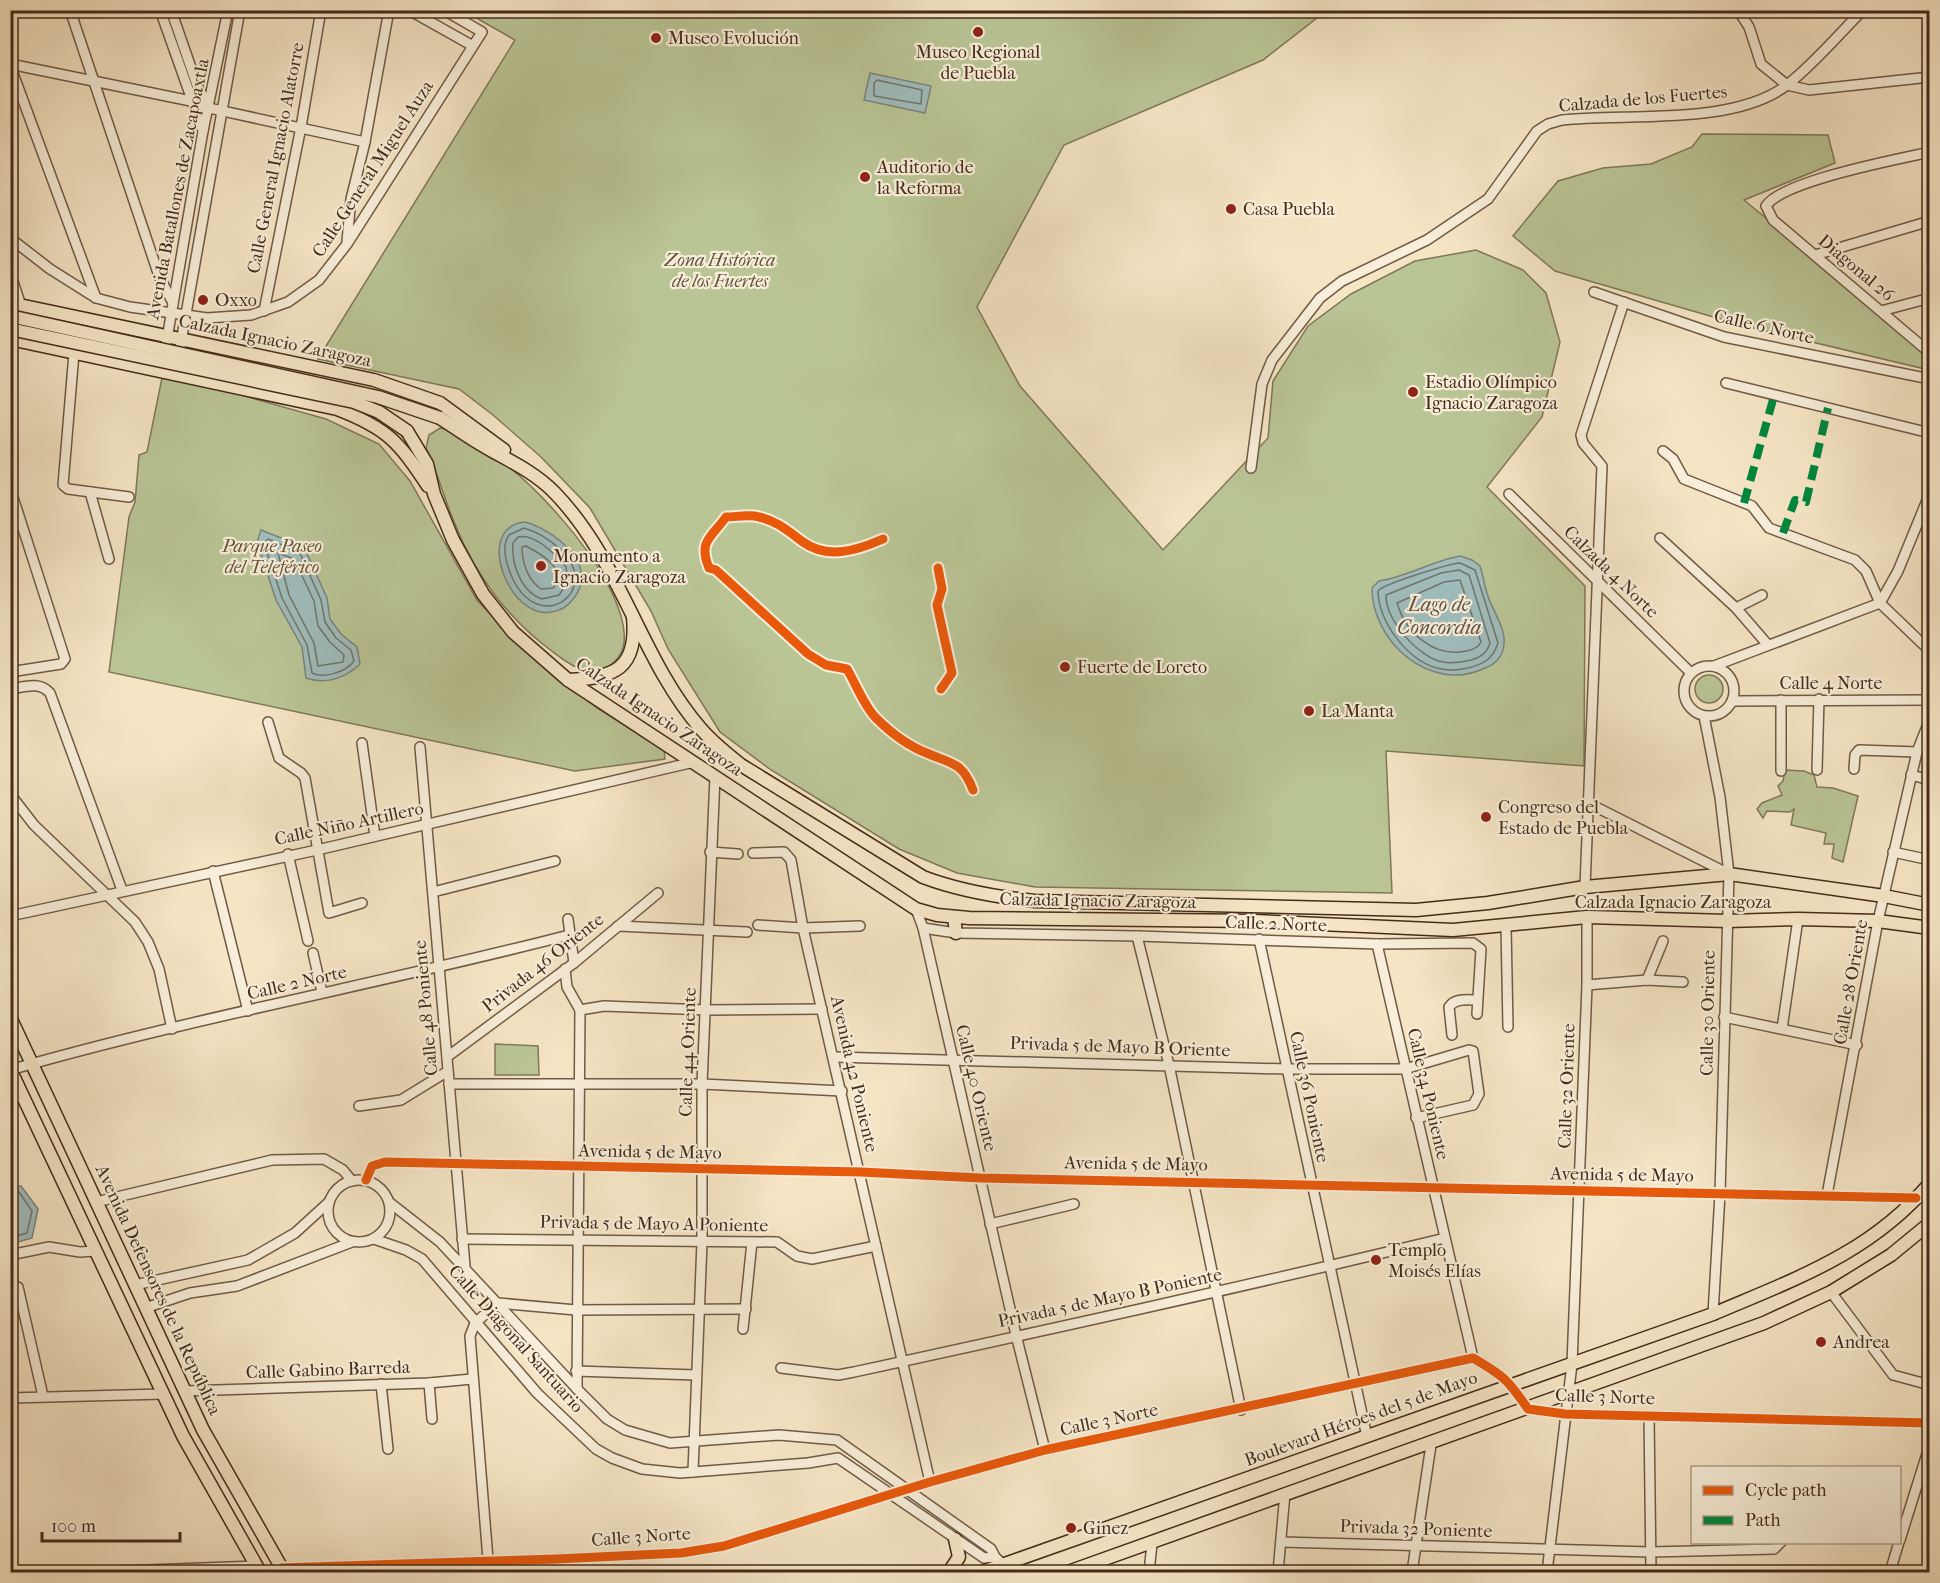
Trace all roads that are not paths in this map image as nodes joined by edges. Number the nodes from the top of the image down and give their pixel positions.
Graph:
1 (70, 10) edge
2 (160, 10) edge
3 (171, 10) edge
4 (228, 10) edge
5 (240, 10) edge
6 (321, 10) edge
7 (389, 10) edge
8 (409, 10) edge
9 (444, 10) edge
10 (1738, 10) edge
11 (1863, 10) edge
12 (1926, 10) edge
13 (1929, 25) edge
14 (473, 46) junction
15 (10, 64) edge
16 (1929, 77) edge
17 (94, 81) junction
18 (1787, 85) junction
19 (191, 101) junction
20 (209, 108) junction
21 (222, 109) junction
22 (301, 127) junction
23 (203, 131) junction
24 (365, 142) junction
25 (1929, 152) edge
26 (1929, 221) edge
27 (10, 238) edge
28 (347, 244) junction
29 (1815, 255) junction
30 (10, 272) edge
31 (1594, 292) dead end
32 (96, 298) junction
33 (1929, 298) edge
34 (1624, 302) junction
35 (16, 305) edge
36 (172, 308) junction
37 (264, 311) junction
38 (1881, 311) junction
39 (10, 316) edge
40 (184, 316) junction
41 (10, 329) edge
42 (144, 332) junction
43 (174, 338) junction
44 (10, 339) edge
45 (203, 344) junction
46 (74, 353) junction
47 (1929, 353) edge
48 (133, 367) junction
49 (161, 373) junction
50 (176, 376) junction
51 (197, 380) junction
52 (1929, 380) edge
53 (1726, 383) dead end
54 (1929, 433) edge
55 (1663, 451) dead end
56 (512, 460) junction
57 (1251, 468) dead end
58 (10, 488) edge
59 (90, 492) junction
60 (1929, 493) edge
61 (434, 494) junction
62 (1509, 494) dead end
63 (129, 497) dead end
64 (1660, 538) dead end
65 (109, 559) dead end
66 (1598, 582) junction
67 (1762, 595) dead end
68 (1880, 603) junction
69 (1736, 608) junction
70 (632, 610) junction
71 (1768, 645) junction
72 (1929, 651) edge
73 (1714, 666) junction
74 (10, 672) edge
75 (1691, 673) junction
76 (568, 680) junction
77 (10, 689) edge
78 (1819, 699) junction
79 (1781, 700) junction
80 (1929, 700) edge
81 (1732, 701) junction
82 (1704, 716) junction
83 (1929, 719) edge
84 (268, 722) dead end
85 (362, 743) dead end
86 (420, 747) dead end
87 (1917, 752) junction
88 (694, 762) junction
89 (1854, 769) dead end
90 (1817, 770) dead end
91 (1781, 771) dead end
92 (1911, 774) junction
93 (715, 776) junction
94 (1929, 780) edge
95 (10, 794) edge
96 (1588, 803) junction
97 (427, 825) junction
98 (375, 836) junction
99 (317, 849) junction
100 (710, 852) junction
101 (1893, 852) junction
102 (753, 853) dead end
103 (288, 854) junction
104 (738, 854) dead end
105 (1929, 860) edge
106 (555, 861) dead end
107 (213, 871) junction
108 (1729, 874) junction
109 (1585, 887) junction
110 (122, 890) junction
111 (433, 892) junction
112 (658, 892) dead end
113 (109, 894) junction
114 (1884, 896) junction
115 (362, 903) dead end
116 (1929, 905) edge
117 (916, 909) junction
118 (10, 916) edge
119 (954, 917) junction
120 (1587, 917) junction
121 (568, 919) dead end
122 (1798, 919) junction
123 (1727, 921) junction
124 (1878, 921) junction
125 (759, 925) dead end
126 (618, 926) junction
127 (860, 926) dead end
128 (1506, 927) junction
129 (804, 928) junction
130 (923, 928) junction
131 (1929, 928) edge
132 (1425, 929) junction
133 (708, 930) junction
134 (747, 932) dead end
135 (956, 933) junction
136 (569, 935) junction
137 (1137, 936) junction
138 (1454, 936) junction
139 (1259, 939) junction
140 (308, 941) dead end
141 (1664, 941) dead end
142 (1428, 943) junction
143 (1377, 944) junction
144 (313, 953) dead end
145 (574, 963) junction
146 (440, 968) junction
147 (565, 969) junction
148 (1647, 980) junction
149 (1683, 981) dead end
150 (1587, 985) junction
151 (322, 992) junction
152 (1477, 1000) junction
153 (822, 1009) junction
154 (580, 1010) junction
155 (707, 1010) junction
156 (248, 1011) junction
157 (1477, 1014) dead end
158 (10, 1017) edge
159 (1724, 1017) junction
160 (1508, 1027) dead end
161 (172, 1029) junction
162 (1782, 1029) junction
163 (1452, 1035) dead end
164 (1857, 1045) junction
165 (834, 1057) junction
166 (447, 1058) junction
167 (953, 1059) junction
168 (32, 1064) junction
169 (1169, 1065) junction
170 (1286, 1069) junction
171 (1405, 1069) junction
172 (11, 1070) edge
173 (448, 1071) junction
174 (449, 1084) junction
175 (702, 1084) junction
176 (581, 1085) junction
177 (842, 1091) junction
178 (359, 1106) dead end
179 (1416, 1118) junction
180 (454, 1163) junction
181 (580, 1168) junction
182 (701, 1169) junction
183 (861, 1172) junction
184 (1929, 1177) edge
185 (980, 1178) junction
186 (366, 1180) junction
187 (352, 1181) junction
188 (1194, 1181) junction
189 (1929, 1182) edge
190 (1311, 1184) junction
191 (1433, 1186) junction
192 (1580, 1190) junction
193 (1720, 1194) junction
194 (1827, 1195) junction
195 (1917, 1198) junction
196 (96, 1202) junction
197 (329, 1202) junction
198 (389, 1202) junction
199 (1074, 1204) dead end
200 (1929, 1223) edge
201 (990, 1224) junction
202 (1445, 1238) junction
203 (374, 1239) junction
204 (462, 1239) junction
205 (579, 1240) junction
206 (352, 1242) junction
207 (702, 1242) junction
208 (752, 1242) junction
209 (876, 1246) junction
210 (95, 1251) junction
211 (10, 1255) edge
212 (465, 1266) junction
213 (1331, 1266) junction
214 (135, 1285) junction
215 (18, 1287) dead end
216 (1831, 1292) junction
217 (1217, 1293) junction
218 (498, 1303) junction
219 (145, 1308) junction
220 (746, 1309) junction
221 (576, 1310) junction
222 (699, 1311) junction
223 (1713, 1314) junction
224 (475, 1323) junction
225 (743, 1329) dead end
226 (1016, 1335) junction
227 (1473, 1358) junction
228 (902, 1362) junction
229 (1572, 1364) junction
230 (781, 1368) dead end
231 (576, 1371) junction
232 (696, 1375) junction
233 (472, 1379) junction
234 (429, 1383) junction
235 (381, 1384) junction
236 (1354, 1384) junction
237 (1512, 1385) junction
238 (1929, 1385) edge
239 (577, 1389) junction
240 (185, 1391) junction
241 (163, 1394) junction
242 (43, 1396) junction
243 (1568, 1396) junction
244 (10, 1398) edge
245 (1528, 1409) junction
246 (1241, 1410) junction
247 (1565, 1414) junction
248 (1648, 1416) junction
249 (432, 1419) dead end
250 (1929, 1423) edge
251 (1367, 1437) junction
252 (694, 1441) junction
253 (1929, 1444) edge
254 (1431, 1445) junction
255 (388, 1449) dead end
256 (1045, 1450) junction
257 (693, 1472) junction
258 (930, 1482) junction
259 (908, 1489) junction
260 (1285, 1493) junction
261 (892, 1494) junction
262 (1901, 1535) edge
263 (954, 1539) junction
264 (1281, 1542) junction
265 (1152, 1544) junction
266 (1415, 1544) junction
267 (1778, 1544) edge
268 (1898, 1544) edge
269 (1735, 1546) edge
270 (1693, 1547) edge
271 (1550, 1550) junction
272 (1651, 1552) junction
273 (1004, 1565) edge
274 (489, 1567) edge
275 (258, 1569) edge
276 (224, 1570) edge
277 (283, 1570) edge
278 (93, 1572) edge
279 (950, 1572) edge
280 (982, 1572) edge
281 (1068, 1572) edge
282 (1149, 1572) edge
283 (1278, 1572) edge
284 (1412, 1572) edge
285 (1547, 1572) edge
286 (1652, 1572) edge
287 (1890, 1572) edge

1 - 17 street
2 - 19 street
3 - 20 street
4 - 20 street, Avenida Batallones de Zacapoaxtla
5 - 21 street, Avenida Batallones de Zacapoaxtla
6 - 22 street, Calle General Ignacio Alatorre
7 - 24 street
8 - 14 street
9 - 14 street, Calle General Miguel Auza
10 - 18 street
11 - 18 street, Calzada de los Fuertes
12 - 13 street
14 - 28 street, Calle General Miguel Auza
15 - 17 street
15 - 32 street
16 - 18 street
17 - 19 street
17 - 36 street
18 - 57 street, Calzada de los Fuertes
19 - 20 street
19 - 23 street
20 - 21 street
20 - 23 street, Avenida Batallones de Zacapoaxtla
21 - 22 street
21 - 40 street, Avenida Batallones de Zacapoaxtla
22 - 24 street
22 - 37 street, Calle General Ignacio Alatorre
23 - 36 street, Avenida Batallones de Zacapoaxtla
24 - 28 street
25 - 29 street, Diagonal 26
26 - 29 street
27 - 32 street, Calle General Miguel Auza
28 - 37 street, Calle General Miguel Auza
29 - 38 street, Diagonal 26
30 - 35 street
31 - 34 street, Calle 6 Norte
32 - 36 street, Calle General Miguel Auza
33 - 38 street
34 - 52 street, Calle 6 Norte
34 - 66 street
35 - 42 main road, Calzada Ignacio Zaragoza
36 - 40 street, Calle General Miguel Auza
36 - 43 street, Avenida Batallones de Zacapoaxtla
37 - 40 street, Calle General Miguel Auza
38 - 47 street, Diagonal 26
39 - 56 main road, Calzada Ignacio Zaragoza, bridge
40 - 43 street, Avenida Batallones de Zacapoaxtla
41 - 61 main road, Calzada Ignacio Zaragoza, bridge
42 - 43 main road, Calzada Ignacio Zaragoza
42 - 48 main road
43 - 45 main road, Calzada Ignacio Zaragoza
43 - 49 street, Avenida Batallones de Zacapoaxtla
43 - 50 street, Avenida Batallones de Zacapoaxtla
44 - 46 main road, Calzada Ignacio Zaragoza
45 - 51 main road
45 - 56 main road, Calzada Ignacio Zaragoza
46 - 48 main road, Calzada Ignacio Zaragoza
46 - 59 street
48 - 49 main road, Calzada Ignacio Zaragoza
49 - 50 main road, Calzada Ignacio Zaragoza
50 - 51 main road, Calzada Ignacio Zaragoza
51 - 61 main road, Calzada Ignacio Zaragoza
53 - 54 street
55 - 68 street
56 - 70 main road, Calzada Ignacio Zaragoza
58 - 74 street
59 - 63 street
59 - 65 street
60 - 68 street
61 - 76 main road, Calzada Ignacio Zaragoza
62 - 66 street, Calzada 4 Norte
64 - 69 street
66 - 75 street, Calzada 4 Norte
66 - 96 street
67 - 69 street
68 - 71 street
68 - 72 street
69 - 71 street
70 - 76 main road
70 - 109 main road, Calzada Ignacio Zaragoza
71 - 73 street
73 - 75 street
73 - 81 street
75 - 82 street
76 - 88 main road, Calzada Ignacio Zaragoza
77 - 110 street
78 - 79 street, Calle 4 Norte
78 - 80 street, Calle 4 Norte
78 - 90 street
79 - 81 street, Calle 4 Norte
79 - 91 street
81 - 82 street
82 - 108 street, Calle 30 Oriente
83 - 87 street, Calle 28 Oriente
84 - 99 street
85 - 98 street
86 - 97 street, Calle 48 Poniente
87 - 89 street
87 - 92 street, Calle 28 Oriente
88 - 93 main road, Calzada Ignacio Zaragoza
88 - 97 street, Calle Niño Artillero
92 - 94 street
92 - 101 street, Calle 28 Oriente
93 - 100 street, Calle 44 Oriente
93 - 117 main road, Calzada Ignacio Zaragoza
95 - 113 street
96 - 108 street
96 - 109 street
97 - 98 street, Calle Niño Artillero
97 - 111 street, Calle 48 Poniente
98 - 99 street, Calle Niño Artillero
99 - 103 street, Calle Niño Artillero
99 - 115 street
100 - 104 street
100 - 133 street, Calle 44 Oriente
101 - 105 street
101 - 114 street, Calle 28 Oriente
102 - 129 street, Avenida 42 Poniente
103 - 107 street, Calle Niño Artillero
103 - 140 street
106 - 111 street
107 - 110 street, Calle Niño Artillero
107 - 156 street
108 - 109 main road, Calzada Ignacio Zaragoza
108 - 114 main road, Calzada Ignacio Zaragoza
108 - 123 street, Calle 30 Oriente
110 - 113 street, Calle Niño Artillero
111 - 146 street, Calle 48 Poniente
112 - 126 street, Privada 46 Oriente
113 - 118 street, Calle Niño Artillero
113 - 161 street
114 - 116 main road, Calzada Ignacio Zaragoza
114 - 124 street, Calle 28 Oriente
117 - 119 main road, Calzada Ignacio Zaragoza
117 - 130 street, Calle 40 Oriente
119 - 132 main road, Calzada Ignacio Zaragoza
119 - 135 main road
120 - 123 main road, Calzada Ignacio Zaragoza
120 - 128 main road, Calzada Ignacio Zaragoza
120 - 150 street, Calle 32 Oriente
121 - 136 street
122 - 123 main road, Calzada Ignacio Zaragoza
122 - 124 main road, Calzada Ignacio Zaragoza
122 - 162 street
123 - 159 street, Calle 30 Oriente
124 - 131 main road, Calzada Ignacio Zaragoza
124 - 164 street, Calle 28 Oriente
125 - 129 street
126 - 133 street
126 - 145 street, Privada 46 Oriente
127 - 129 street
128 - 138 main road, Calzada Ignacio Zaragoza
128 - 160 street
129 - 153 street, Avenida 42 Poniente
130 - 135 street, Calle 2 Norte
130 - 167 street, Calle 40 Oriente
132 - 138 main road, Calzada Ignacio Zaragoza
132 - 142 street
133 - 134 street
133 - 155 street, Calle 44 Oriente
135 - 137 street, Calle 2 Norte
136 - 145 street
136 - 146 street, Calle 2 Norte
137 - 139 street, Calle 2 Norte
137 - 169 street
138 - 142 street, Calle 2 Norte
138 - 152 street, Calle 2 Norte
139 - 143 street, Calle 2 Norte
139 - 170 street, Calle 36 Poniente
141 - 148 street
142 - 143 street, Calle 2 Norte
143 - 171 street, Calle 34 Poniente
144 - 151 street
145 - 147 street, Privada 46 Oriente
146 - 151 street, Calle 2 Norte
146 - 166 street, Calle 48 Poniente
147 - 154 street
147 - 166 street, Privada 46 Oriente
148 - 149 street
148 - 150 street
150 - 192 street, Calle 32 Oriente
151 - 156 street, Calle 2 Norte
152 - 157 street
152 - 163 street
153 - 155 street
153 - 165 street, Avenida 42 Poniente
154 - 155 street
154 - 176 street
155 - 175 street, Calle 44 Oriente
156 - 161 street, Calle 2 Norte
158 - 168 main road, Avenida Defensores de la República
159 - 162 street
159 - 193 street, Calle 30 Oriente
161 - 168 street, Calle 2 Norte
162 - 164 street
164 - 194 street, Calle 28 Oriente
165 - 167 street, Privada 5 de Mayo B Oriente
165 - 177 street, Avenida 42 Poniente
166 - 173 street, Calle 48 Poniente
167 - 169 street, Privada 5 de Mayo B Oriente
167 - 185 street, Calle 40 Oriente
168 - 172 street, Calle 2 Norte
168 - 196 main road, Avenida Defensores de la República
169 - 170 street, Privada 5 de Mayo B Oriente
169 - 188 street
170 - 171 street, Privada 5 de Mayo B Oriente
170 - 190 street, Calle 36 Poniente
171 - 179 street, Calle 34 Poniente
171 - 179 street, Privada 5 de Mayo B Oriente
172 - 210 main road
173 - 174 street, Calle 48 Poniente
173 - 178 street
174 - 176 street
174 - 180 street, Calle 48 Poniente
175 - 176 street
175 - 177 street
175 - 182 street, Calle 44 Oriente
176 - 181 street
177 - 183 street, Avenida 42 Poniente
179 - 191 street, Calle 34 Poniente
180 - 181 street, Avenida 5 de Mayo
180 - 186 street, Avenida 5 de Mayo
180 - 204 street, Calle 48 Poniente
181 - 182 street, Avenida 5 de Mayo
181 - 205 street
182 - 183 street, Avenida 5 de Mayo
182 - 207 street, Calle 44 Oriente
183 - 185 street, Avenida 5 de Mayo
183 - 209 street, Avenida 42 Poniente
184 - 195 main road
185 - 188 street, Avenida 5 de Mayo
185 - 201 street, Calle 40 Oriente
186 - 187 street
186 - 198 street
187 - 196 street
187 - 197 street
188 - 190 street, Avenida 5 de Mayo
188 - 217 street
189 - 195 main road, Boulevard Héroes del 5 de Mayo
190 - 191 street, Avenida 5 de Mayo
190 - 213 street, Calle 36 Poniente
191 - 192 street, Avenida 5 de Mayo
191 - 202 street, Calle 34 Poniente
192 - 193 street, Avenida 5 de Mayo
192 - 229 street, Calle 32 Oriente
193 - 194 street, Avenida 5 de Mayo
193 - 223 street, Calle 30 Oriente
194 - 195 street, Avenida 5 de Mayo
195 - 223 main road, Boulevard Héroes del 5 de Mayo
196 - 214 main road, Avenida Defensores de la República
197 - 206 street
197 - 214 street
198 - 203 street
198 - 212 street, Calle Diagonal Santuario
199 - 201 street
200 - 216 main road
201 - 226 street, Calle 40 Oriente
202 - 213 street, Privada 5 de Mayo B Poniente
202 - 227 street, Calle 34 Poniente
203 - 206 street
203 - 224 street, Calle Diagonal Santuario
204 - 205 street, Privada 5 de Mayo A Poniente
204 - 212 street, Calle 48 Poniente
205 - 207 street, Privada 5 de Mayo A Poniente
205 - 221 street
206 - 219 street
207 - 208 street, Privada 5 de Mayo A Poniente
207 - 222 street, Calle 44 Oriente
208 - 209 street, Privada 5 de Mayo A Poniente
208 - 220 street
209 - 228 street, Avenida 42 Poniente
210 - 211 street
210 - 241 main road
212 - 218 street, Calle Diagonal Santuario
213 - 217 street, Privada 5 de Mayo B Poniente
213 - 236 street, Calle 36 Poniente
214 - 219 main road, Avenida Defensores de la República
215 - 242 street
216 - 238 street
216 - 243 main road
217 - 226 street, Privada 5 de Mayo B Poniente
217 - 246 street
218 - 221 street
218 - 224 street
218 - 239 street, Calle Diagonal Santuario
219 - 240 main road, Avenida Defensores de la República
220 - 222 street
220 - 225 street
221 - 222 street
221 - 231 street
222 - 232 street, Calle 44 Oriente
223 - 229 main road, Boulevard Héroes del 5 de Mayo
224 - 233 street
224 - 257 street, Calle Diagonal Santuario
226 - 228 street, Privada 5 de Mayo B Poniente
226 - 256 street, Calle 40 Oriente
227 - 236 street, Calle 3 Norte
227 - 237 street, Calle 3 Norte
228 - 230 street, Privada 5 de Mayo B Poniente
228 - 258 street, Avenida 42 Poniente
229 - 237 main road, Boulevard Héroes del 5 de Mayo
229 - 243 street, Calle 32 Oriente
231 - 232 street
231 - 239 street
232 - 252 street, Calle 44 Oriente
233 - 234 street, Calle Gabino Barreda
233 - 274 street
234 - 235 street, Calle Gabino Barreda
234 - 249 street
235 - 240 street, Calle Gabino Barreda
235 - 255 street
236 - 246 street, Calle 3 Norte
236 - 251 street, Calle 36 Poniente
237 - 245 street, Calle 3 Norte
237 - 251 main road, Boulevard Héroes del 5 de Mayo
239 - 252 street, Calle Diagonal Santuario
240 - 277 main road, Avenida Defensores de la República
241 - 242 street
241 - 275 main road
242 - 244 street
243 - 245 main road
243 - 247 street, Calle 32 Oriente
245 - 247 street, Calle 3 Norte
245 - 254 main road
246 - 256 street, Calle 3 Norte
247 - 248 street, Calle 3 Norte
247 - 271 street, Calle 32 Oriente
248 - 250 street, Calle 3 Norte
248 - 272 street
251 - 273 main road, Boulevard Héroes del 5 de Mayo
252 - 257 street, Calle 44 Oriente
252 - 259 street, Calle Diagonal Santuario
253 - 262 street
254 - 260 main road
254 - 266 street
256 - 258 street, Calle 3 Norte
257 - 261 street, Calle Diagonal Santuario
258 - 259 street, Calle 3 Norte
259 - 261 street, Calle 3 Norte
259 - 273 street, Calle Diagonal Santuario
260 - 264 street
260 - 265 main road
261 - 263 street, Calle Diagonal Santuario
261 - 274 street, Calle 3 Norte
263 - 273 street, Calle Diagonal Santuario
263 - 279 main road
264 - 266 street, Privada 32 Poniente
264 - 283 street
265 - 281 main road
265 - 282 street
266 - 271 street, Privada 32 Poniente
266 - 284 street
267 - 269 street, Privada 32 Poniente
268 - 287 street
269 - 270 street, Privada 32 Poniente
270 - 272 street, Privada 32 Poniente
271 - 272 street, Privada 32 Poniente
271 - 285 street, Calle 32 Oriente
272 - 286 street
273 - 280 main road, Boulevard Héroes del 5 de Mayo
274 - 277 street, Calle 3 Norte
275 - 276 street
276 - 278 street

